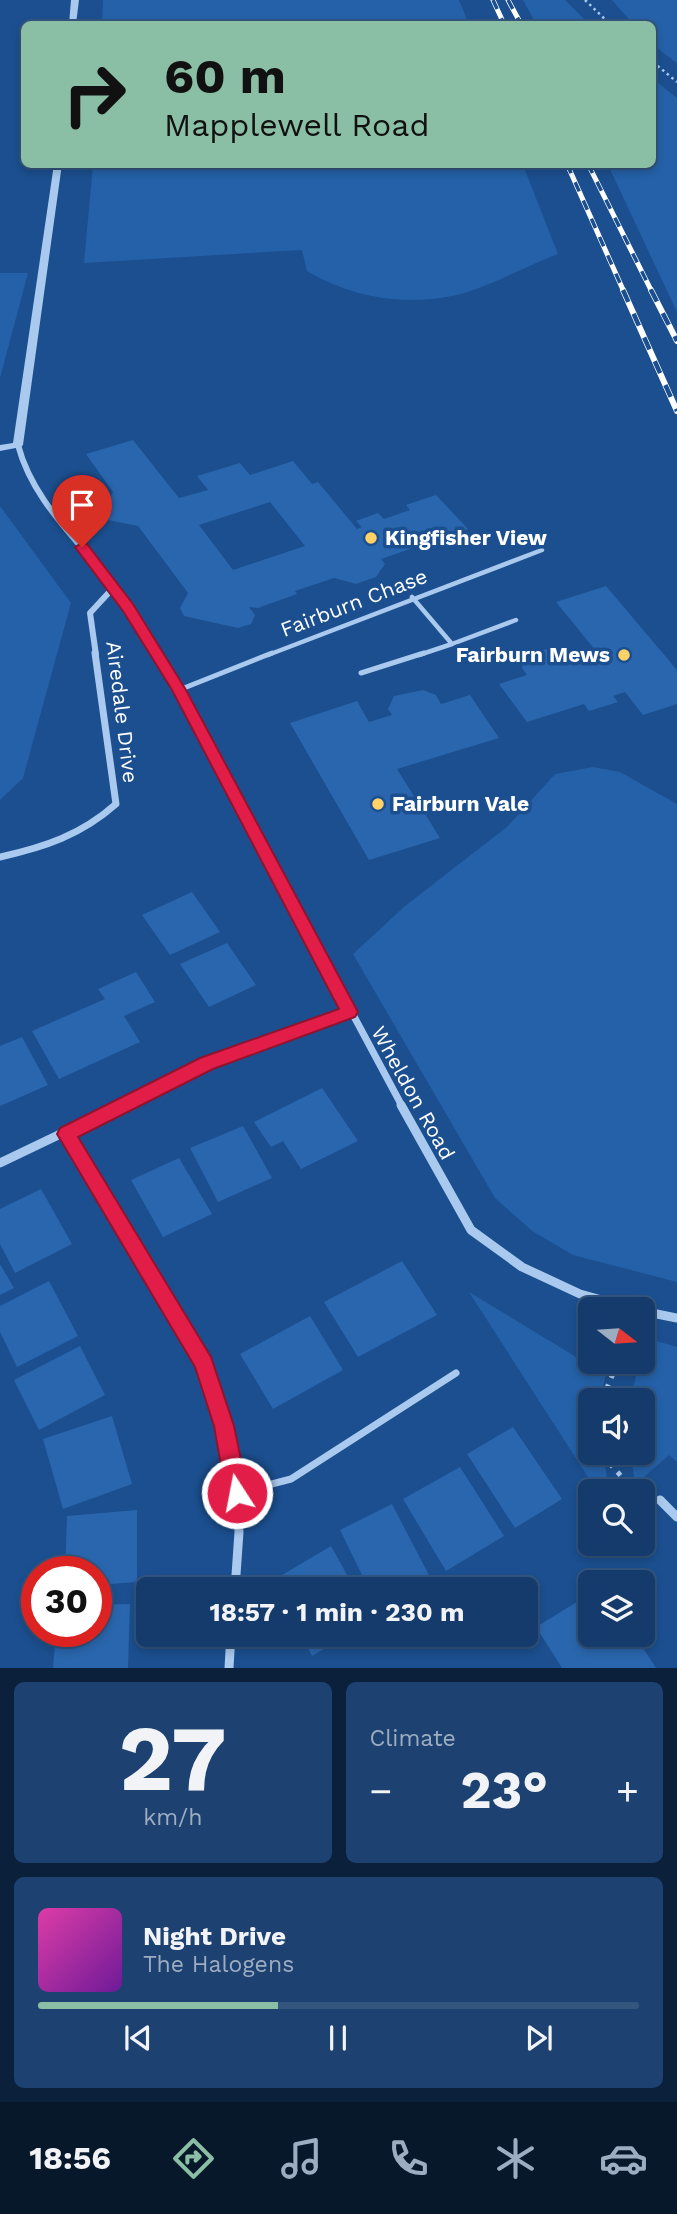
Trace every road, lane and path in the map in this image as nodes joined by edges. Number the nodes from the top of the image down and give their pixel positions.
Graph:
1 (75, 0) edge
2 (585, 0) edge
3 (73, 21) edge
4 (607, 21) edge
5 (656, 64) edge
6 (677, 82) edge
7 (57, 168) edge
8 (18, 445) junction
9 (0, 448) edge
10 (542, 550) dead end
11 (114, 587) junction
12 (412, 597) junction
13 (516, 620) dead end
14 (452, 644) junction
15 (361, 673) dead end
16 (179, 690) junction
17 (0, 857) edge
18 (349, 1012) junction
19 (66, 1134) junction
20 (0, 1163) edge
21 (591, 1297) edge
22 (655, 1314) edge
23 (677, 1318) edge
24 (456, 1373) dead end
25 (611, 1465) edge
26 (624, 1479) edge
27 (237, 1493) junction
28 (660, 1500) dead end
29 (677, 1517) edge
30 (236, 1577) edge
31 (230, 1647) edge
32 (229, 1668) edge

1 - 3 street
2 - 4 path
5 - 6 path
7 - 8 street, Wheldon Road
8 - 9 street
8 - 11 street, Wheldon Road
10 - 12 lane, Fairburn Chase
11 - 16 street, Wheldon Road
11 - 17 street, Airedale Drive
12 - 14 lane
12 - 16 lane, Fairburn Chase
13 - 14 lane
14 - 15 lane
16 - 18 street, Wheldon Road
18 - 19 street
18 - 21 street, Wheldon Road
19 - 20 street
19 - 27 street
22 - 23 street
24 - 27 lane
25 - 26 path
27 - 30 street
28 - 29 street
31 - 32 street

